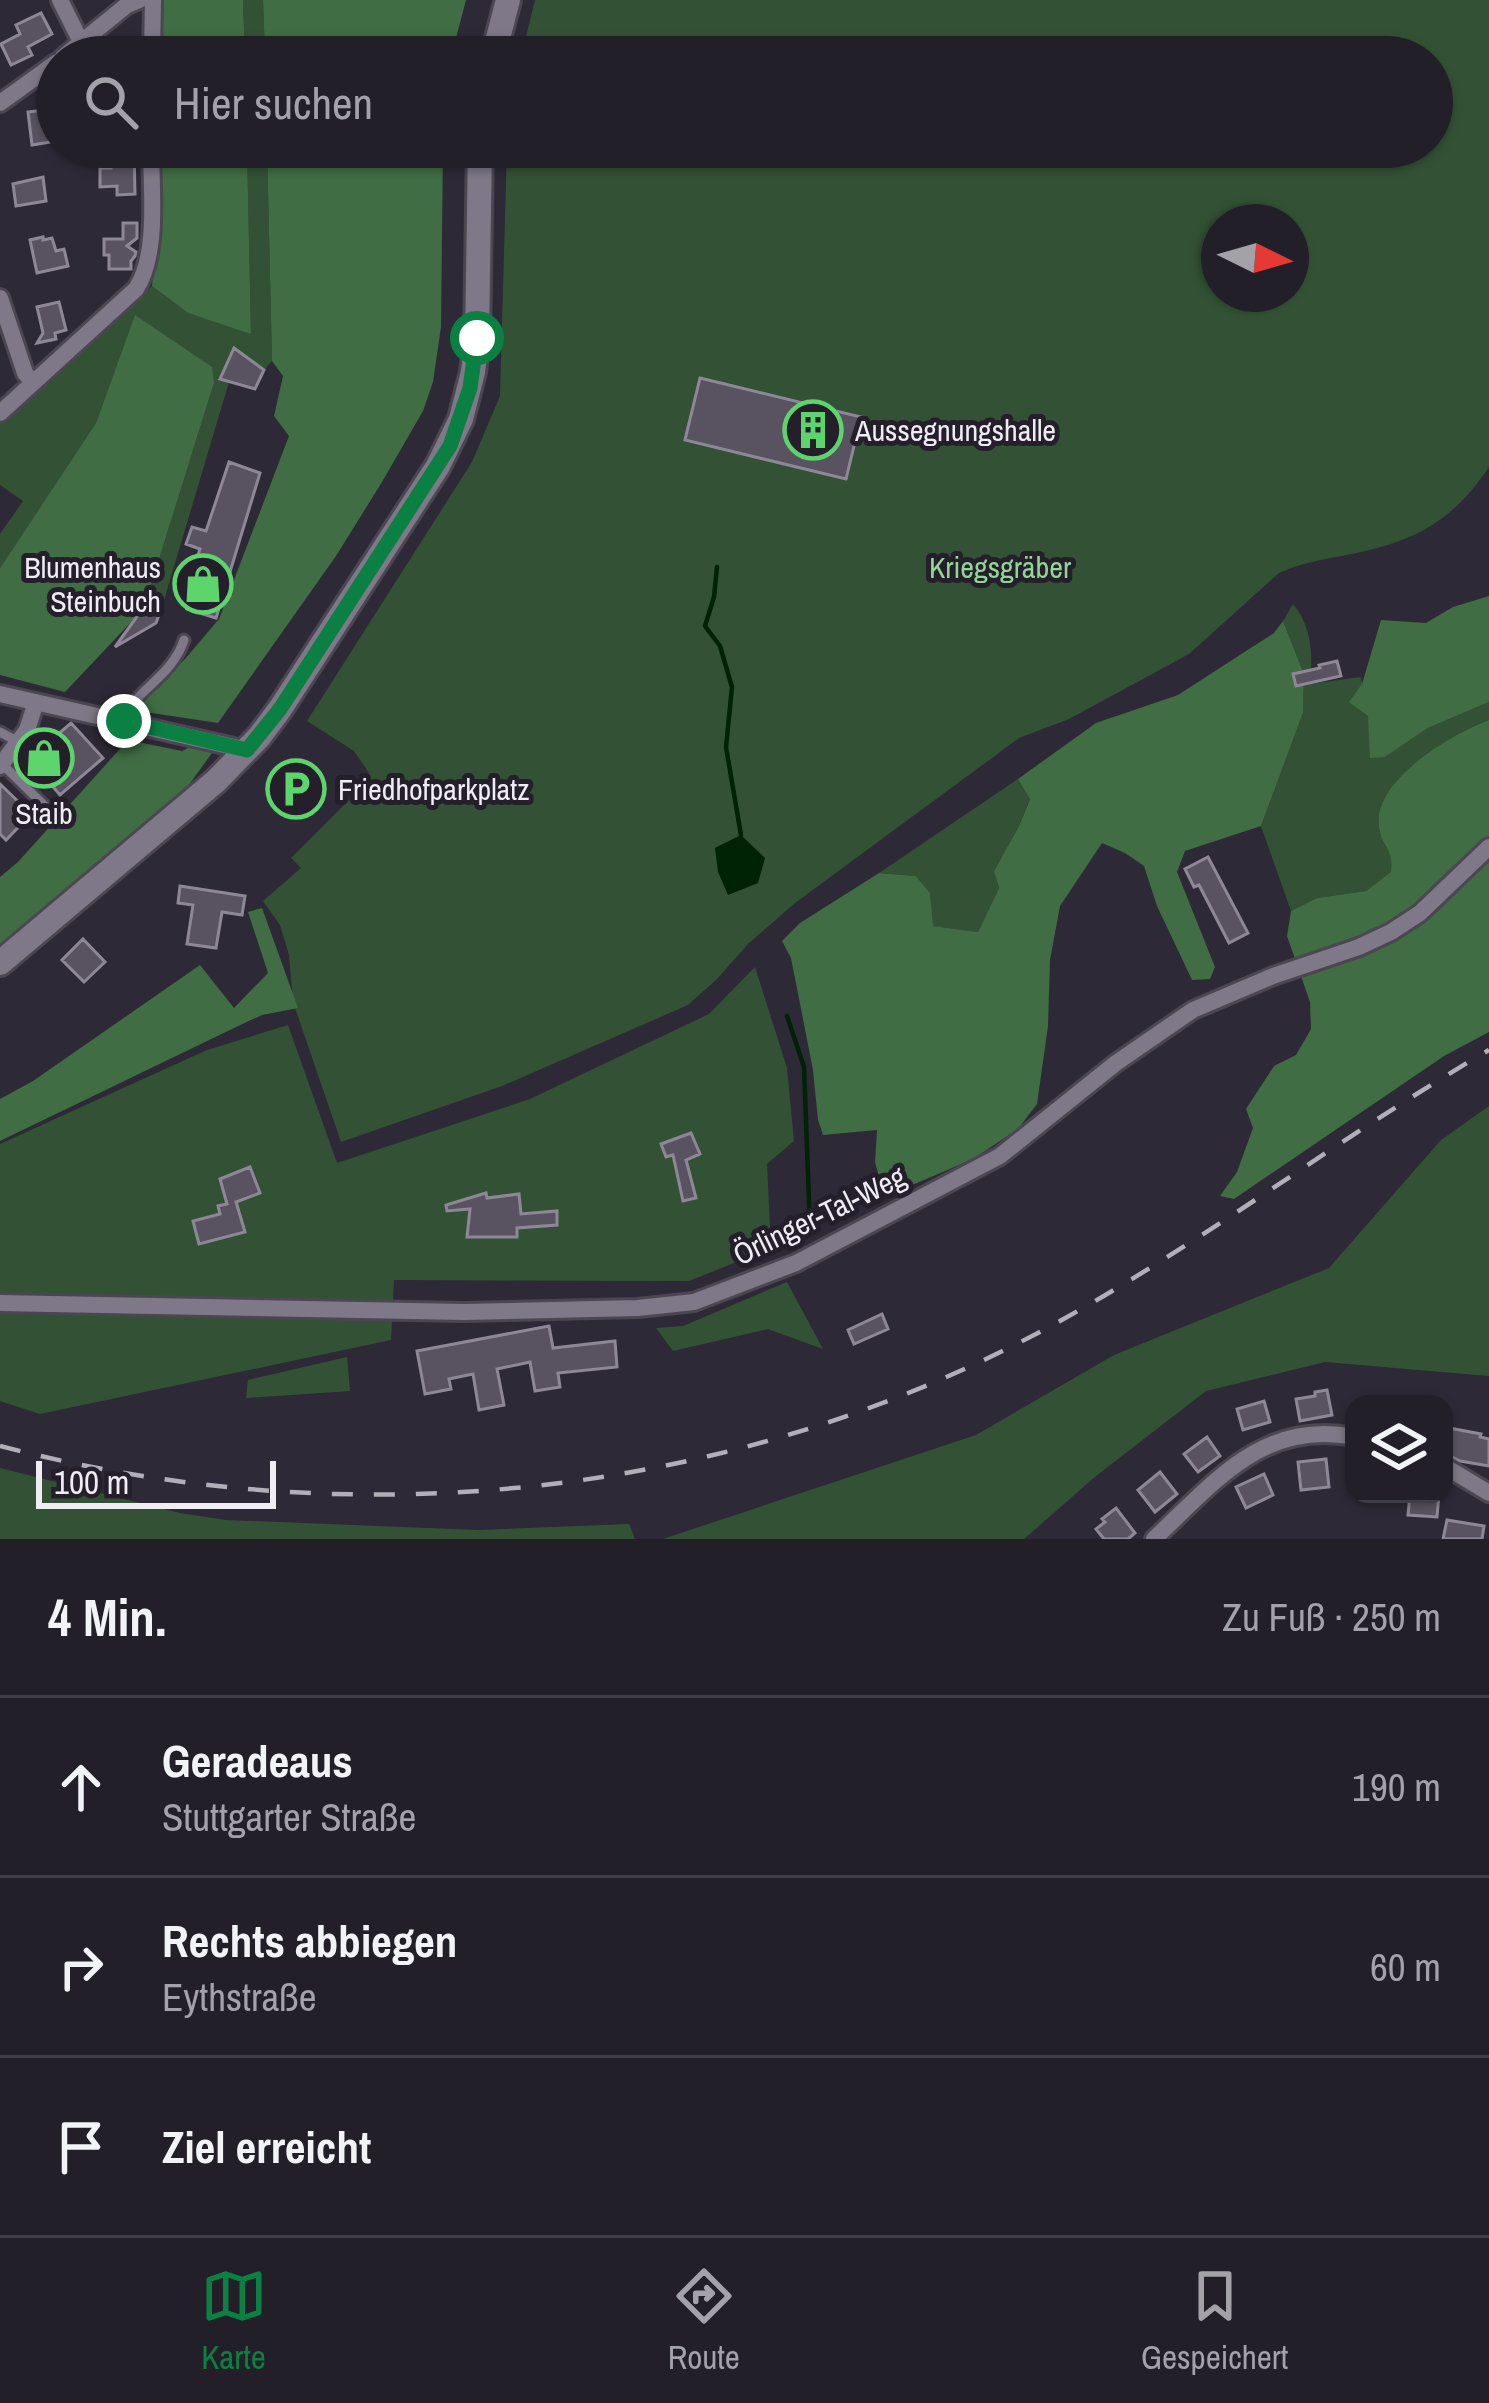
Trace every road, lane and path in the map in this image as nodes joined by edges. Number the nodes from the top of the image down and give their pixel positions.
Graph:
1 (59, 0) edge
2 (139, 0) edge
3 (153, 0) edge
4 (508, 0) edge
5 (78, 36) edge
6 (91, 36) edge
7 (152, 36) edge
8 (499, 36) edge
9 (36, 77) edge
10 (0, 104) edge
11 (152, 168) edge
12 (480, 168) edge
13 (0, 298) edge
14 (33, 383) junction
15 (0, 413) edge
16 (184, 640) dead end
17 (0, 694) edge
18 (35, 702) junction
19 (124, 721) junction
20 (0, 732) edge
21 (20, 743) junction
22 (247, 750) junction
23 (1, 765) edge
24 (55, 816) dead end
25 (1489, 848) edge
26 (0, 963) edge
27 (0, 1303) edge
28 (1345, 1435) edge
29 (1453, 1471) edge
30 (1489, 1493) edge
31 (1154, 1539) edge

1 - 5 street
2 - 6 street
3 - 7 street
4 - 8 main road
9 - 10 street
11 - 14 street
12 - 22 main road
13 - 14 street
14 - 15 street
16 - 19 lane
17 - 18 street
18 - 19 street
18 - 21 street
19 - 22 street
20 - 21 lane
21 - 23 street
22 - 26 main road
23 - 24 lane
25 - 27 street, Örlinger-Tal-Weg
28 - 31 street
29 - 30 street

